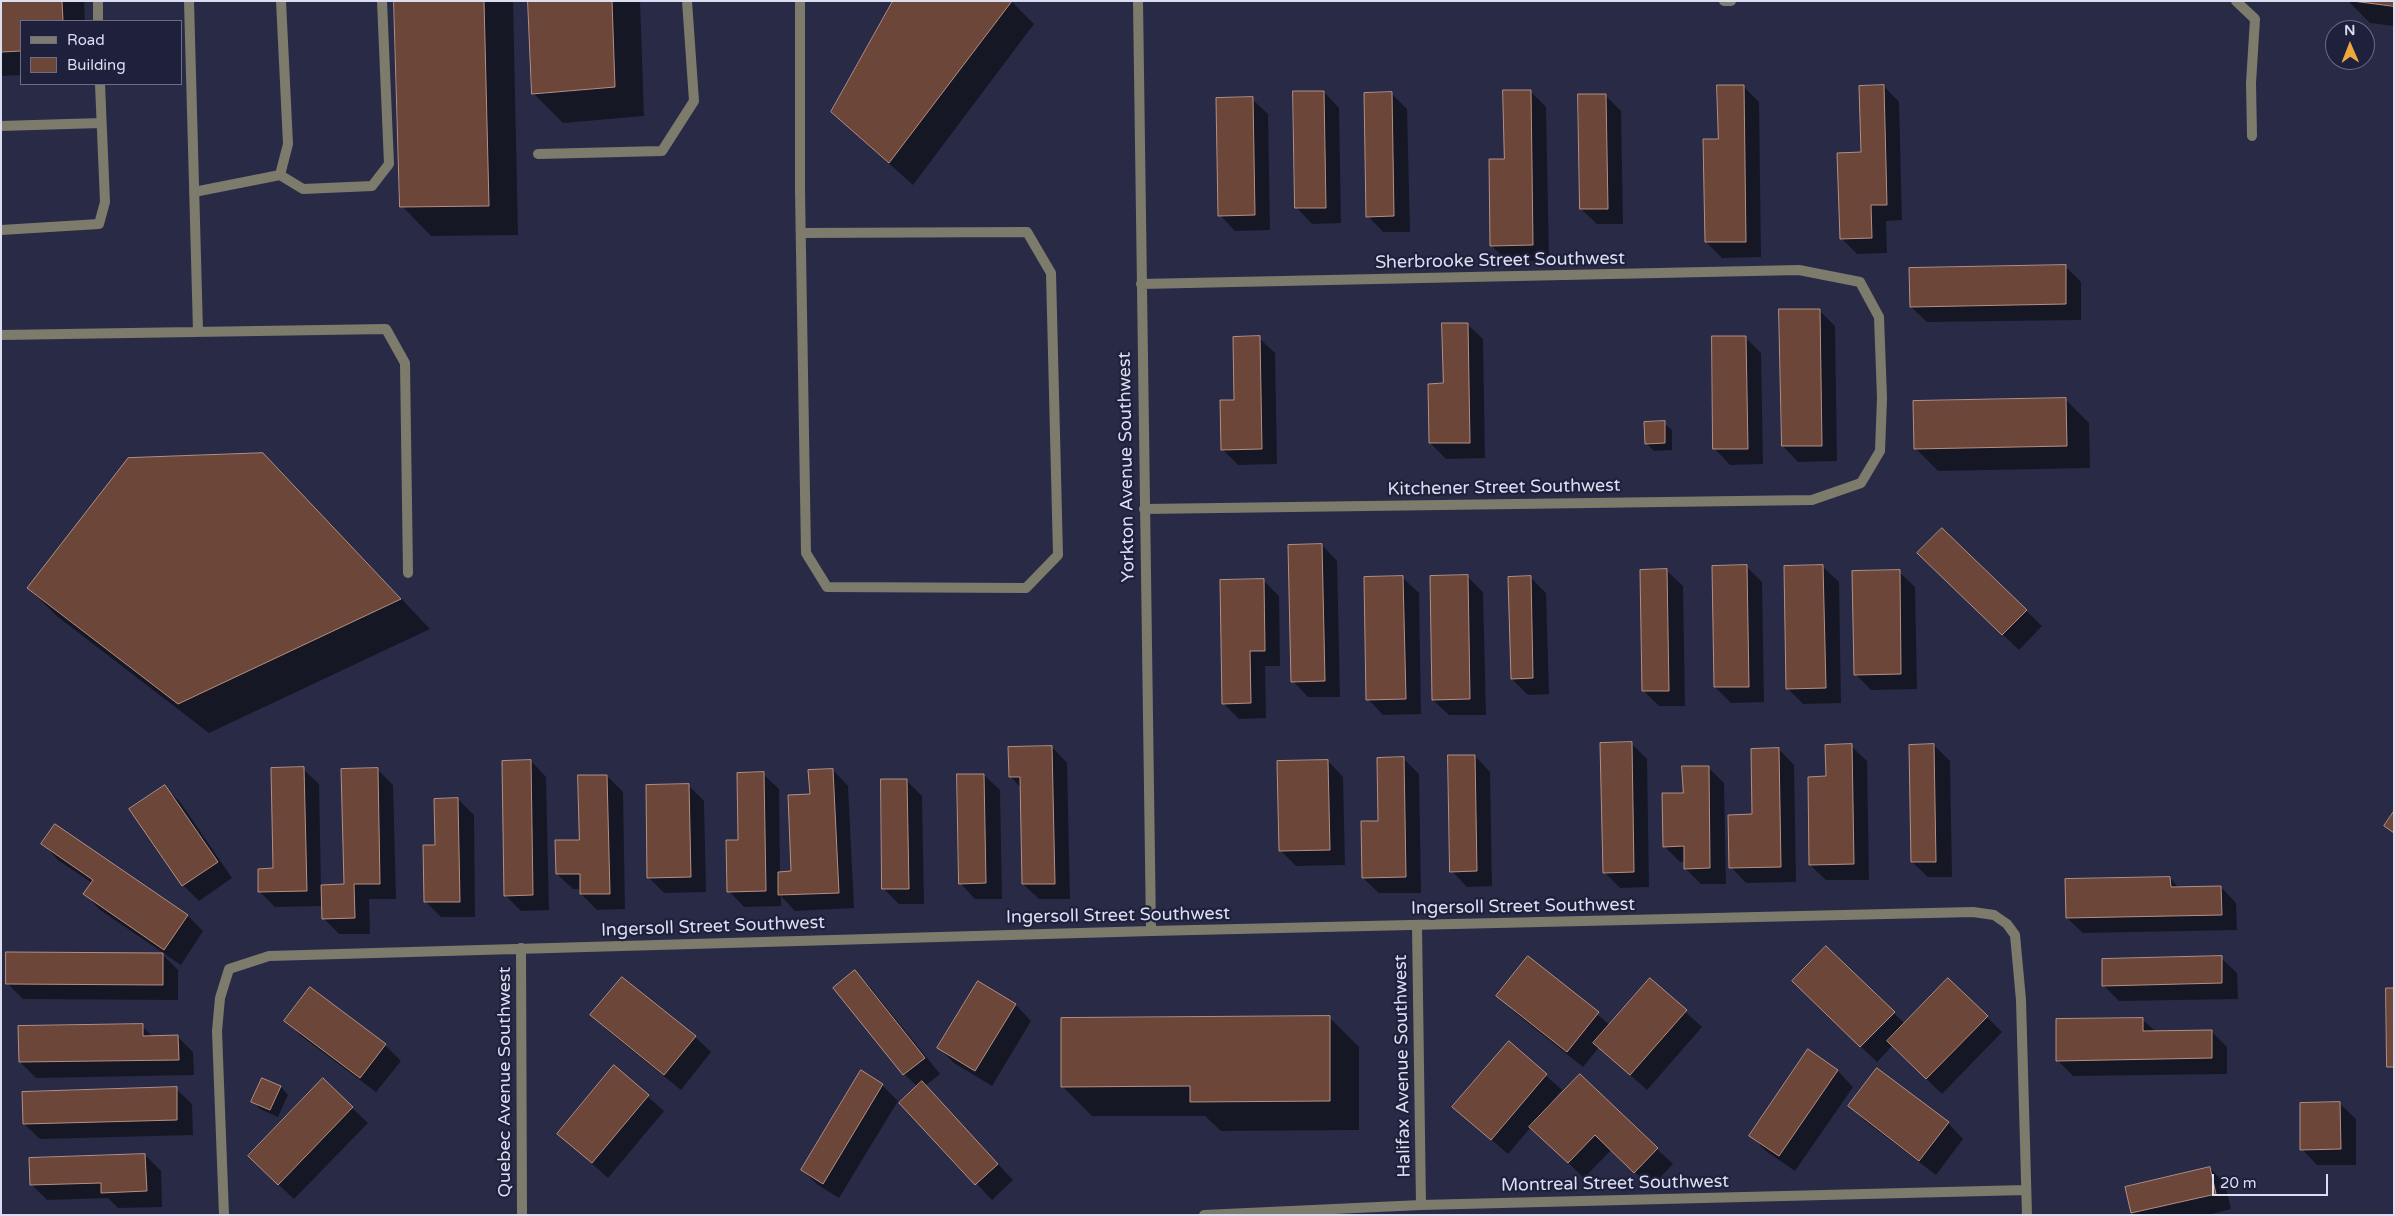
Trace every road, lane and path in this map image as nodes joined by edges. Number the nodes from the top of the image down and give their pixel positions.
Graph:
1 (98, 1) edge
2 (189, 1) edge
3 (281, 1) edge
4 (382, 1) edge
5 (688, 1) edge
6 (800, 1) edge
7 (1138, 1) edge
8 (1724, 1) edge
9 (1731, 1) edge
10 (2236, 1) edge
11 (98, 20) edge
12 (186, 30) edge
13 (100, 85) edge
14 (101, 123) junction
15 (1, 126) edge
16 (2252, 136) dead end
17 (538, 154) dead end
18 (280, 175) junction
19 (194, 192) junction
20 (1, 230) edge
21 (801, 233) junction
22 (1141, 284) junction
23 (198, 331) junction
24 (1, 335) edge
25 (1861, 483) joint
26 (1144, 509) junction
27 (408, 573) dead end
28 (1417, 926) junction
29 (1151, 931) junction
30 (521, 948) junction
31 (2026, 1190) junction
32 (1421, 1205) junction
33 (224, 1215) edge
34 (522, 1215) edge
35 (1204, 1215) edge
36 (2027, 1215) edge

1 - 11 street
2 - 12 street
3 - 18 street
4 - 18 street
5 - 17 street
6 - 21 street
7 - 22 street, Yorkton Avenue Southwest
8 - 9 street
10 - 16 street
12 - 19 street
13 - 14 street
14 - 15 street
14 - 20 street
18 - 19 street
19 - 23 street
21 - 21 street
22 - 25 street, Sherbrooke Street Southwest
22 - 26 street, Yorkton Avenue Southwest
23 - 24 street
23 - 27 street
25 - 26 street, Kitchener Street Southwest
26 - 29 street, Yorkton Avenue Southwest
28 - 29 street, Ingersoll Street Southwest
28 - 31 street, Ingersoll Street Southwest
28 - 32 street, Halifax Avenue Southwest
29 - 30 street, Ingersoll Street Southwest
30 - 33 street, Ingersoll Street Southwest
30 - 34 street, Quebec Avenue Southwest
31 - 32 street, Montreal Street Southwest
31 - 36 street
32 - 35 street, Montreal Street Southwest

